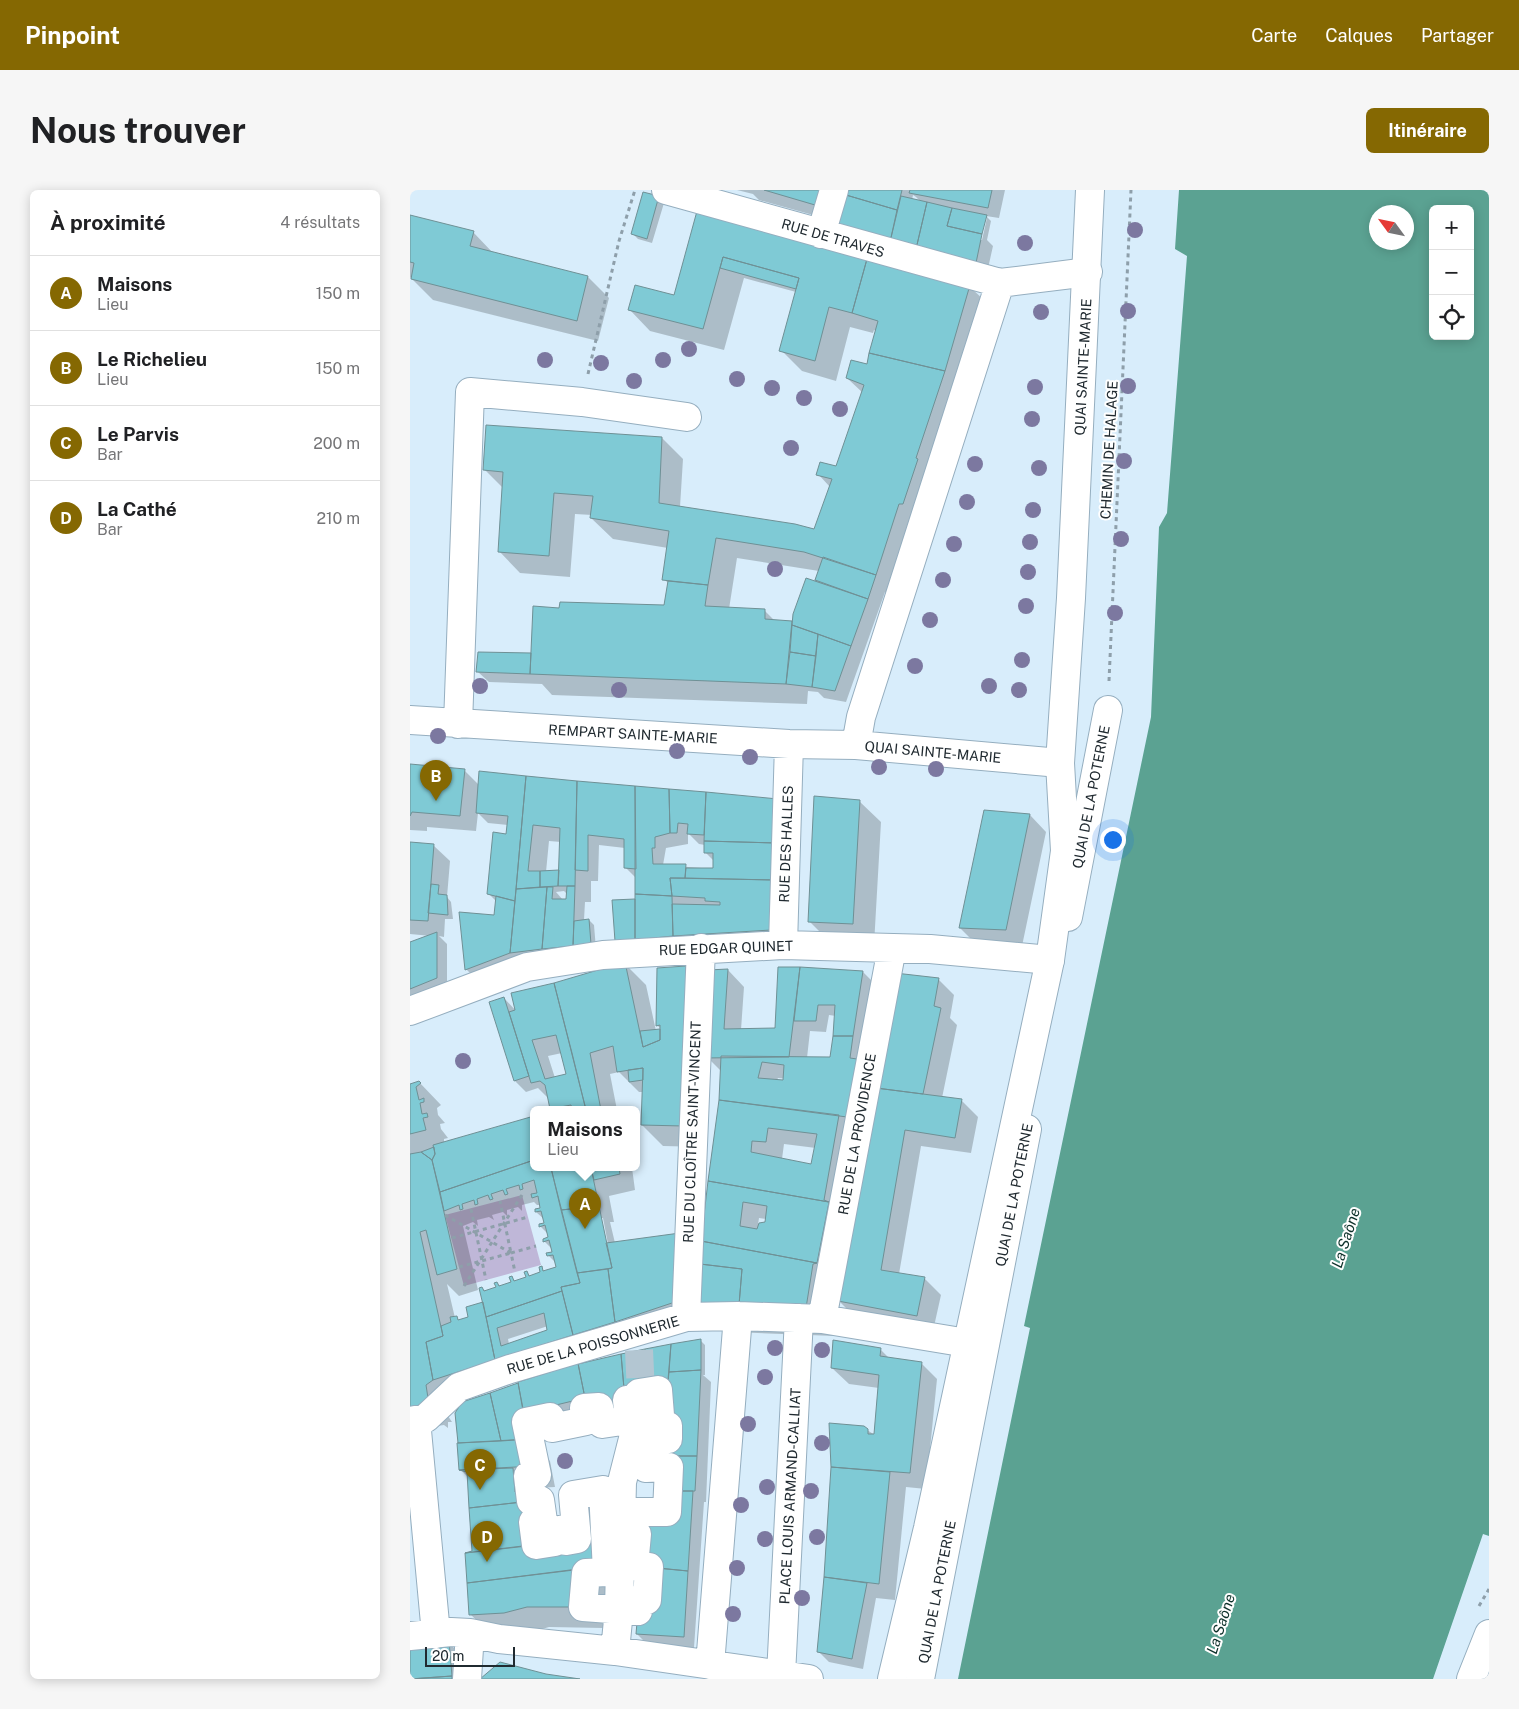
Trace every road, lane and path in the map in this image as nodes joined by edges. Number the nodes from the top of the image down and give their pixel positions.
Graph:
1 (635, 190) edge
2 (666, 190) edge
3 (834, 190) edge
4 (1090, 190) edge
5 (1132, 190) edge
6 (821, 234) junction
7 (1088, 272) junction
8 (1000, 283) junction
9 (582, 402) junction
10 (687, 417) dead end
11 (1108, 710) joint
12 (410, 720) edge
13 (458, 724) junction
14 (789, 744) junction
15 (856, 745) junction
16 (1060, 763) junction
17 (783, 944) junction
18 (701, 948) junction
19 (892, 948) junction
20 (1050, 960) junction
21 (410, 1011) edge
22 (522, 1195) dead end
23 (500, 1201) dead end
24 (470, 1209) dead end
25 (445, 1215) dead end
26 (528, 1217) dead end
27 (504, 1224) junction
28 (475, 1232) junction
29 (452, 1238) dead end
30 (492, 1241) junction
31 (536, 1246) dead end
32 (511, 1253) junction
33 (482, 1260) junction
34 (459, 1267) dead end
35 (515, 1272) dead end
36 (486, 1280) dead end
37 (464, 1286) dead end
38 (738, 1316) junction
39 (686, 1318) junction
40 (810, 1319) junction
41 (967, 1343) junction
42 (641, 1393) junction
43 (413, 1421) edge
44 (619, 1610) junction
45 (470, 1633) junction
46 (1489, 1634) edge
47 (423, 1635) edge
48 (615, 1651) junction
49 (710, 1665) junction
50 (782, 1675) junction
51 (468, 1679) edge
52 (809, 1679) edge
53 (892, 1679) edge
54 (920, 1679) edge
55 (1471, 1679) edge

1 - 9 path
2 - 6 street, RUE DE TRAVES
3 - 6 street
4 - 7 street, QUAI SAINTE-MARIE
5 - 11 path, CHEMIN DE HALAGE
6 - 8 street, RUE DE TRAVES
7 - 8 street
7 - 16 street, QUAI SAINTE-MARIE
8 - 15 street, QUAI SAINTE-MARIE
9 - 10 street
9 - 13 street
11 - 54 street, QUAI DE LA POTERNE
12 - 13 street, REMPART SAINTE-MARIE
13 - 14 street, REMPART SAINTE-MARIE
14 - 15 street, REMPART SAINTE-MARIE
14 - 17 street, RUE DES HALLES
15 - 16 street, QUAI SAINTE-MARIE
16 - 20 street, QUAI DE LA POTERNE
17 - 18 street, RUE EDGAR QUINET
17 - 19 street, RUE EDGAR QUINET
18 - 21 street, RUE EDGAR QUINET
18 - 39 street, RUE DU CLOÎTRE SAINT-VINCENT
19 - 20 street, RUE EDGAR QUINET
19 - 40 street, RUE DE LA PROVIDENCE
20 - 41 street, QUAI DE LA POTERNE
22 - 27 path
23 - 27 path
24 - 28 path
25 - 28 path
26 - 27 path
27 - 28 path
27 - 30 path
27 - 32 path
28 - 29 path
28 - 30 path
28 - 33 path
30 - 32 path
30 - 33 path
31 - 32 path
32 - 33 path
32 - 35 path
33 - 34 path
33 - 36 path
33 - 37 path
38 - 39 street, RUE DE LA POISSONNERIE
38 - 40 street, RUE DE LA POISSONNERIE
38 - 49 street
39 - 43 street, RUE DE LA POISSONNERIE
40 - 41 street, RUE DE LA POISSONNERIE
40 - 50 street, PLACE LOUIS ARMAND-CALLIAT
41 - 53 street, QUAI DE LA POTERNE
42 - 44 street
42 - 44 street
42 - 44 street
43 - 47 street
44 - 48 street
45 - 47 street
45 - 48 street
45 - 51 street
46 - 55 street
48 - 49 street
49 - 50 street
50 - 52 street

